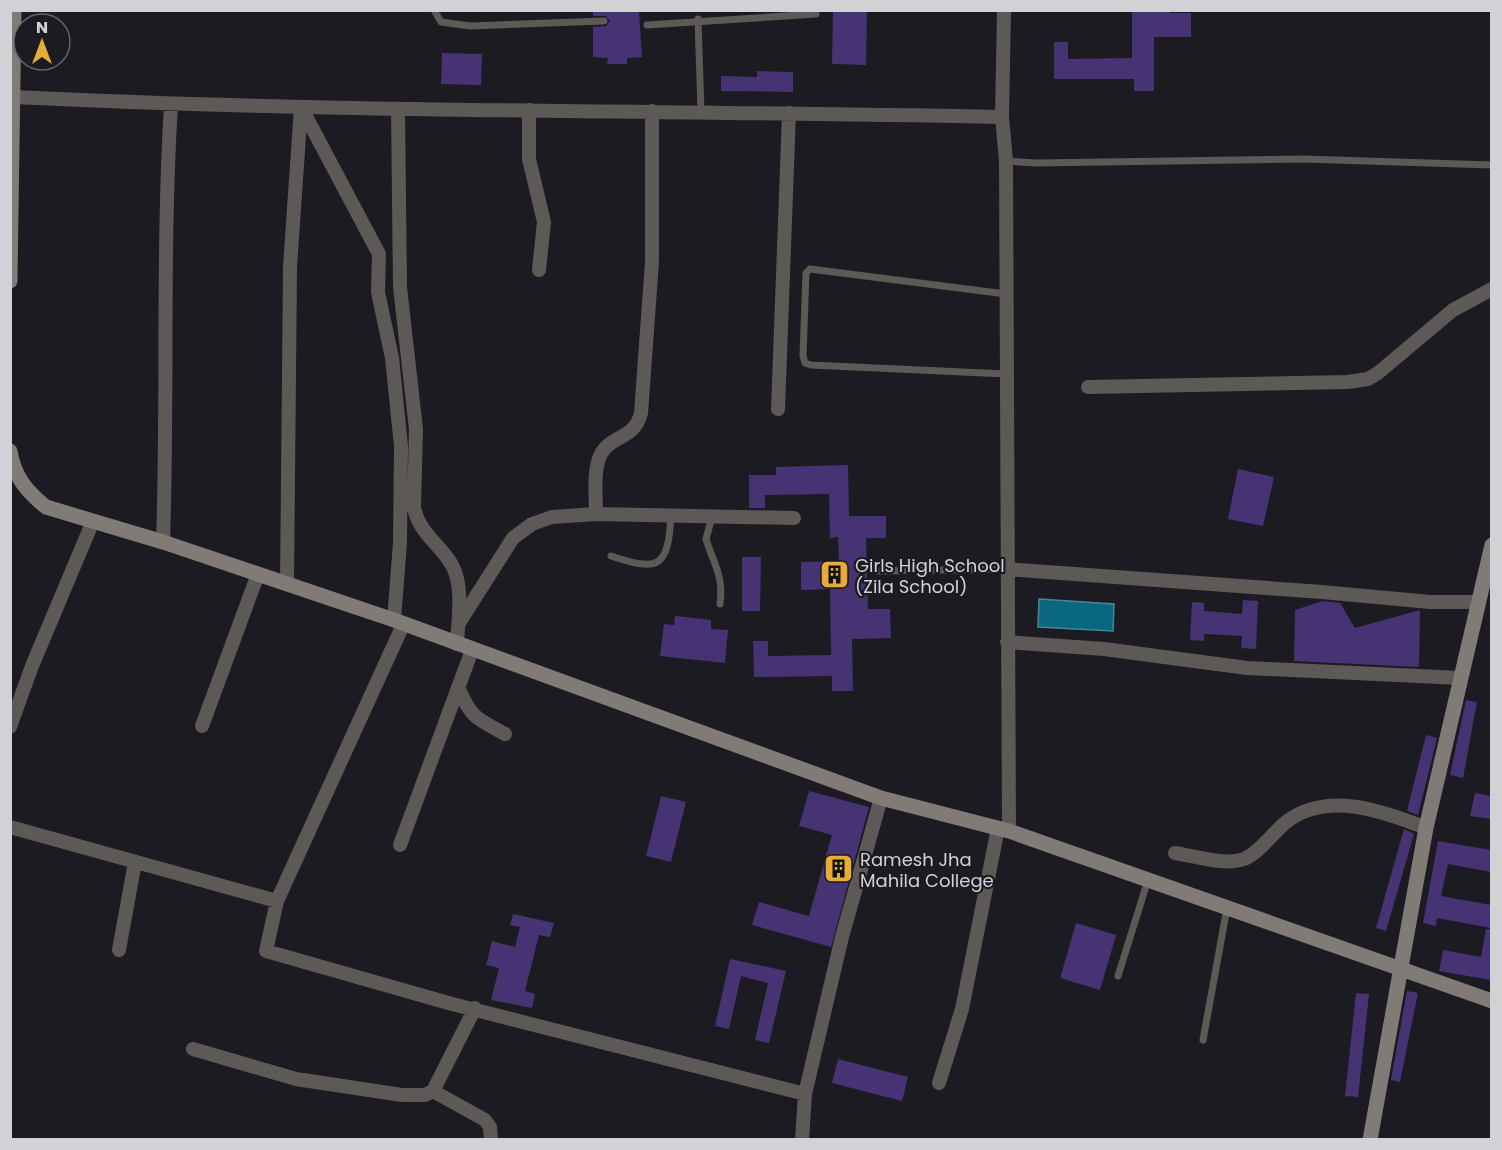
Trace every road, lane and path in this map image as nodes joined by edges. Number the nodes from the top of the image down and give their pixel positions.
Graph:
1 (14, 10) edge
2 (434, 10) edge
3 (1004, 10) edge
4 (816, 14) dead end
5 (698, 19) junction
6 (604, 21) dead end
7 (647, 24) dead end
8 (14, 97) junction
9 (171, 105) junction
10 (301, 107) junction
11 (398, 109) junction
12 (529, 110) junction
13 (652, 111) junction
14 (701, 112) junction
15 (789, 113) junction
16 (1002, 117) junction
17 (1006, 161) junction
18 (1491, 165) edge
19 (11, 197) edge
20 (539, 270) dead end
21 (10, 281) edge
22 (1491, 289) edge
23 (1006, 294) junction
24 (1006, 374) junction
25 (1088, 387) dead end
26 (778, 409) dead end
27 (10, 450) edge
28 (596, 514) junction
29 (671, 516) junction
30 (711, 517) junction
31 (794, 518) dead end
32 (93, 521) junction
33 (163, 542) junction
34 (1491, 545) edge
35 (611, 556) dead end
36 (1006, 569) junction
37 (879, 571) dead end
38 (258, 574) junction
39 (287, 584) junction
40 (1479, 602) junction
41 (720, 604) dead end
42 (399, 622) junction
43 (458, 625) junction
44 (1007, 642) junction
45 (464, 647) junction
46 (1461, 678) junction
47 (458, 687) junction
48 (202, 726) dead end
49 (10, 727) edge
50 (505, 734) dead end
51 (881, 798) junction
52 (10, 827) edge
53 (1426, 828) junction
54 (1003, 829) junction
55 (400, 845) dead end
56 (1175, 853) dead end
57 (135, 862) junction
58 (1148, 880) junction
59 (277, 901) junction
60 (1227, 909) junction
61 (119, 950) dead end
62 (1399, 970) junction
63 (1118, 976) dead end
64 (1491, 1001) edge
65 (475, 1008) junction
66 (1203, 1040) dead end
67 (192, 1049) dead end
68 (939, 1083) dead end
69 (433, 1091) junction
70 (805, 1094) junction
71 (491, 1140) edge
72 (802, 1140) edge
73 (1370, 1140) edge

1 - 8 street
2 - 6 lane
3 - 16 street
4 - 5 lane
5 - 7 lane
5 - 14 lane
8 - 9 street
8 - 19 street
9 - 10 street
9 - 33 street
10 - 11 street
10 - 39 street
10 - 42 street
11 - 12 street
11 - 43 street
12 - 13 street
12 - 20 street
13 - 14 street
13 - 28 street
14 - 15 street
15 - 16 street
15 - 26 street
16 - 17 street
17 - 18 lane
17 - 23 street
19 - 21 street
22 - 25 street
23 - 24 street
23 - 24 lane
24 - 36 street
27 - 32 street
28 - 29 street
28 - 43 street
29 - 30 street
29 - 35 lane
30 - 31 street
30 - 41 lane
32 - 33 street
32 - 49 street
33 - 38 street
34 - 40 street
36 - 37 lane
36 - 40 street
36 - 44 street
38 - 39 street
38 - 48 street
39 - 42 street
40 - 46 street
42 - 45 street
42 - 59 street
43 - 45 street
44 - 46 street
44 - 54 street
45 - 47 street
45 - 51 street
46 - 53 street
47 - 50 street
47 - 55 street
51 - 54 street
51 - 70 street
52 - 57 street
53 - 56 street
53 - 62 street
54 - 58 street
54 - 68 street
57 - 59 street
57 - 61 street
58 - 60 street
58 - 63 lane
59 - 65 street
60 - 62 street
60 - 66 lane
62 - 64 street
62 - 73 street
65 - 69 street
65 - 70 street
67 - 69 street
69 - 71 street
70 - 72 street

